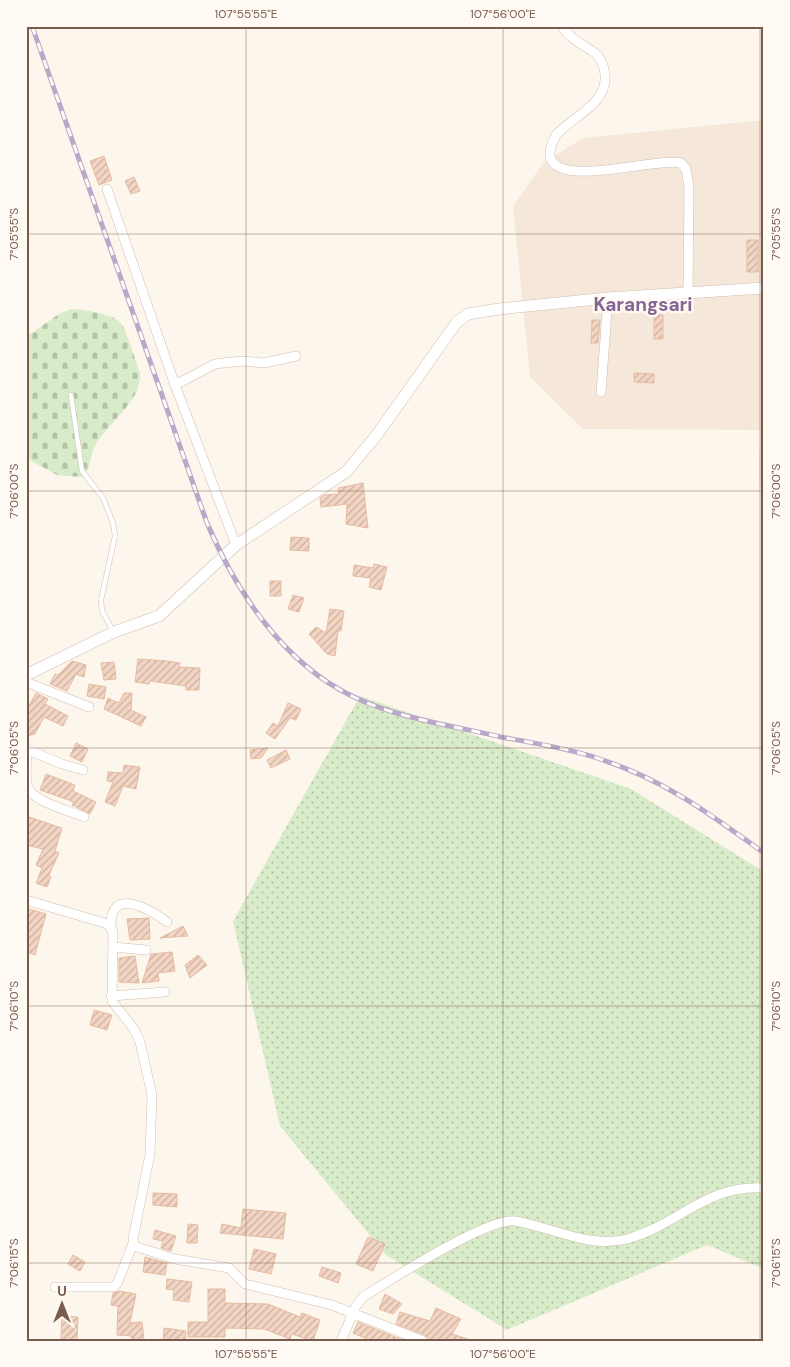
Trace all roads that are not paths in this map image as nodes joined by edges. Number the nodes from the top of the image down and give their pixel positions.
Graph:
1 (562, 26) edge
2 (107, 189) dead end
3 (764, 288) edge
4 (688, 293) junction
5 (608, 298) junction
6 (296, 356) dead end
7 (175, 385) junction
8 (601, 392) dead end
9 (71, 395) dead end
10 (236, 545) junction
11 (114, 632) junction
12 (26, 675) edge
13 (26, 682) edge
14 (89, 707) dead end
15 (26, 749) edge
16 (83, 770) dead end
17 (84, 817) dead end
18 (26, 900) edge
19 (167, 922) dead end
20 (111, 926) junction
21 (113, 947) junction
22 (146, 950) dead end
23 (165, 992) dead end
24 (111, 996) junction
25 (764, 1188) edge
26 (133, 1243) junction
27 (56, 1287) dead end
28 (352, 1313) junction
29 (341, 1341) edge
30 (423, 1341) edge

1 - 4 street
2 - 7 street
3 - 4 street
4 - 5 street
5 - 8 street
5 - 10 street
6 - 7 street
7 - 10 street
9 - 11 lane
10 - 11 street
11 - 12 street
13 - 14 street
15 - 16 street
15 - 17 street
18 - 20 street
19 - 20 street
20 - 21 street
21 - 22 street
21 - 24 street
23 - 24 street
24 - 26 street
25 - 28 street
26 - 27 street
26 - 28 street
28 - 29 street
28 - 30 street

